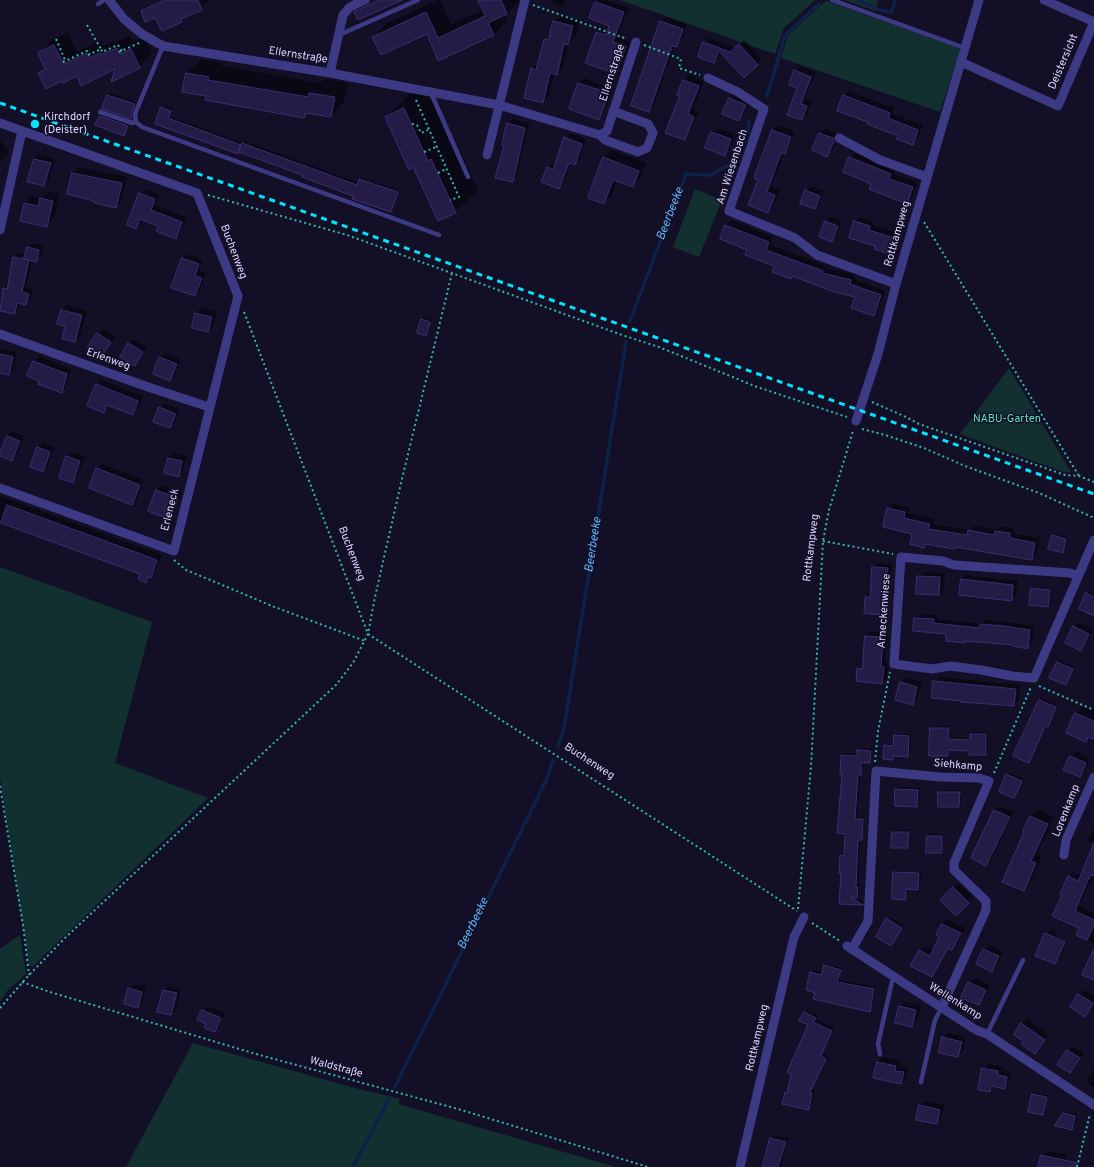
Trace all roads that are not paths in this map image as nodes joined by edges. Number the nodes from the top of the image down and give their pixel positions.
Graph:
1 (104, 0) edge
2 (109, 0) edge
3 (365, 0) edge
4 (418, 0) edge
5 (832, 0) edge
6 (979, 0) edge
7 (1044, 0) edge
8 (525, 1) edge
9 (98, 4) dead end
10 (338, 35) junction
11 (636, 42) road end
12 (163, 46) junction
13 (965, 48) junction
14 (961, 62) junction
15 (330, 74) junction
16 (708, 78) road end
17 (431, 92) junction
18 (499, 105) junction
19 (613, 111) junction
20 (100, 112) dead end
21 (136, 122) junction
22 (0, 123) edge
23 (22, 131) junction
24 (600, 136) junction
25 (839, 138) dead end
26 (487, 155) dead end
27 (468, 177) dead end
28 (927, 177) junction
29 (0, 230) edge
30 (439, 234) dead end
31 (896, 284) junction
32 (238, 296) joint
33 (0, 334) edge
34 (209, 407) junction
35 (856, 424) road end
36 (0, 488) edge
37 (1094, 540) edge
38 (1078, 576) junction
39 (1094, 777) edge
40 (1064, 855) dead end
41 (801, 914) road end
42 (850, 948) joint
43 (1023, 960) dead end
44 (893, 976) junction
45 (942, 1007) junction
46 (987, 1034) junction
47 (880, 1054) dead end
48 (921, 1082) dead end
49 (1093, 1104) edge
50 (740, 1167) edge

1 - 9 lane
2 - 12 street, Ellernstraße
3 - 10 street
4 - 10 lane
5 - 13 lane
6 - 13 street, Rottkampweg
7 - 14 street, Deistersicht
8 - 18 street
10 - 15 street
11 - 19 street, Ellernstraße
12 - 15 street, Ellernstraße
12 - 21 lane
13 - 14 street, Rottkampweg
14 - 28 street, Rottkampweg
15 - 17 street, Ellernstraße
16 - 31 street, Am Wiesenbach
17 - 18 street, Ellernstraße
17 - 27 lane
18 - 24 street, Ellernstraße
18 - 26 street
19 - 24 street, Ellernstraße
19 - 24 street, Ellernstraße
20 - 21 lane
21 - 30 lane
22 - 23 street
23 - 29 street
23 - 32 street, Buchenweg
25 - 28 street
28 - 31 street, Rottkampweg
31 - 35 street, Rottkampweg
32 - 34 street, Erleneck
33 - 34 street, Erlenweg
34 - 36 street, Erleneck
37 - 38 street
38 - 38 street, Arneckenwiese
39 - 40 street, Lorenkamp
41 - 50 street, Rottkampweg
42 - 44 street, Wellenkamp
42 - 45 street, Siehkamp
43 - 46 lane
44 - 45 street, Wellenkamp
44 - 47 lane
45 - 46 street, Wellenkamp
45 - 48 lane
46 - 49 street, Wellenkamp

